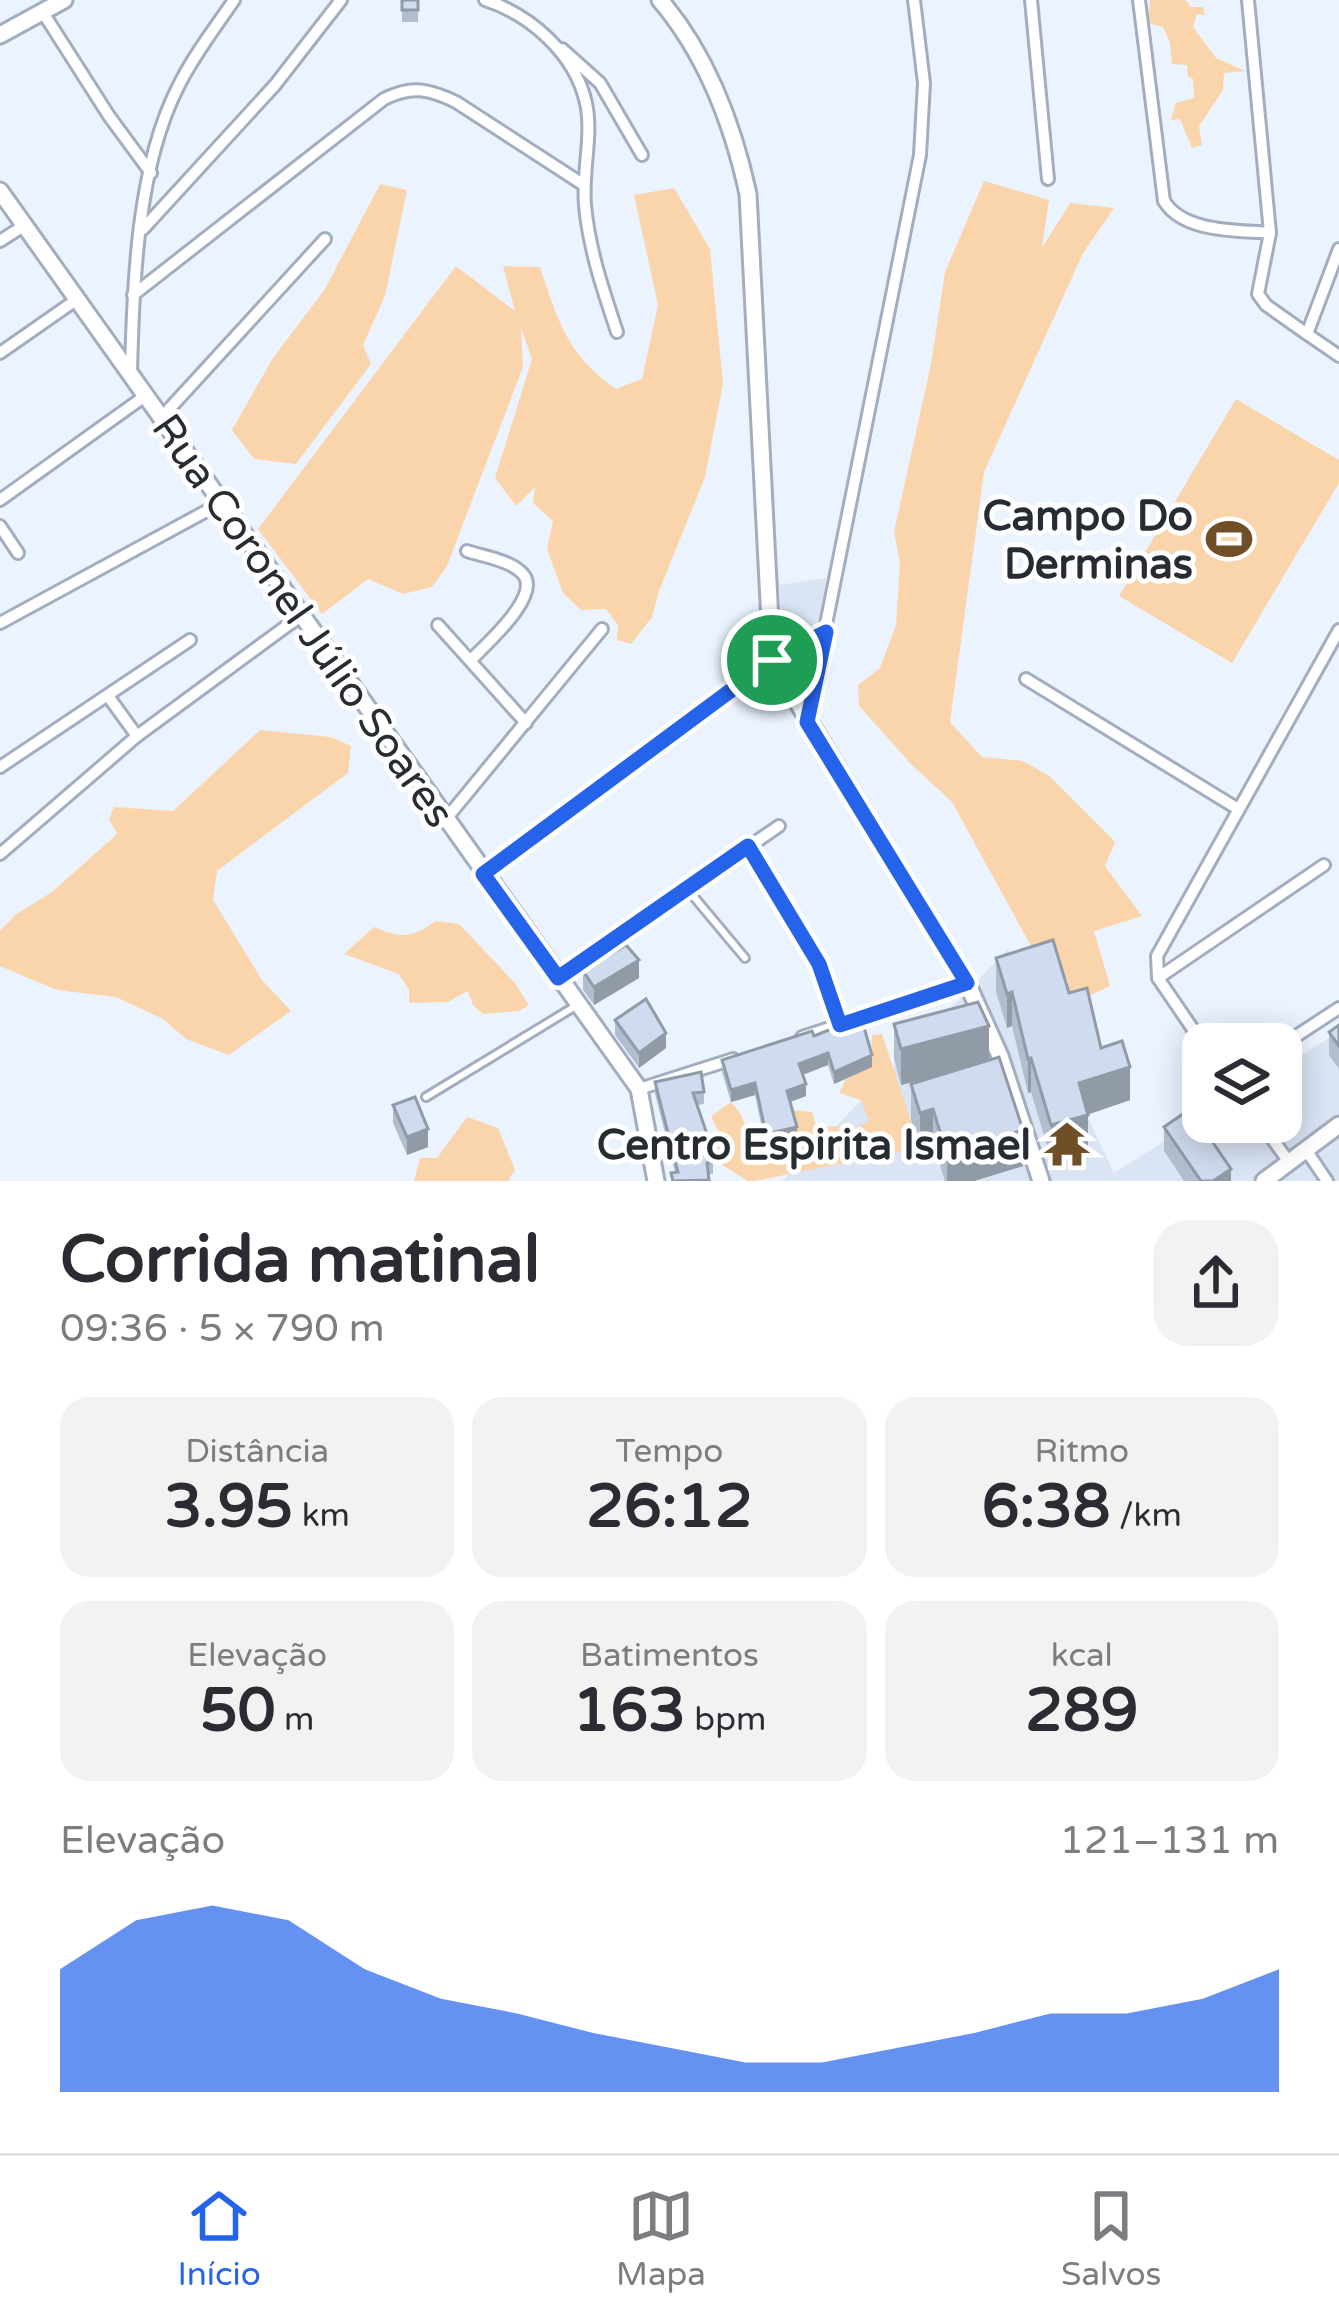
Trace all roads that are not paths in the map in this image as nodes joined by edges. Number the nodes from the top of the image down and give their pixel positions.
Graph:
1 (64, 0) edge
2 (234, 0) edge
3 (340, 0) edge
4 (485, 0) edge
5 (660, 0) edge
6 (914, 0) edge
7 (1030, 0) edge
8 (1139, 0) edge
9 (1248, 0) edge
10 (42, 11) junction
11 (0, 35) edge
12 (555, 44) junction
13 (642, 155) dead end
14 (151, 173) junction
15 (1048, 179) dead end
16 (584, 185) junction
17 (0, 191) edge
18 (25, 225) junction
19 (142, 230) junction
20 (1270, 233) junction
21 (325, 239) dead end
22 (0, 241) edge
23 (1339, 249) edge
24 (133, 295) junction
25 (76, 300) junction
26 (617, 332) dead end
27 (1306, 334) junction
28 (0, 353) edge
29 (1339, 356) edge
30 (131, 376) junction
31 (145, 396) junction
32 (161, 418) junction
33 (0, 500) edge
34 (223, 502) junction
35 (0, 526) edge
36 (467, 551) dead end
37 (18, 553) dead end
38 (303, 614) junction
39 (0, 623) edge
40 (438, 626) dead end
41 (602, 629) dead end
42 (1339, 630) edge
43 (826, 632) junction
44 (190, 640) dead end
45 (471, 660) junction
46 (772, 660) junction
47 (1027, 680) dead end
48 (108, 696) junction
49 (807, 722) junction
50 (526, 723) junction
51 (137, 736) junction
52 (0, 766) edge
53 (1238, 808) junction
54 (446, 819) junction
55 (779, 826) dead end
56 (748, 846) junction
57 (0, 854) edge
58 (1324, 865) dead end
59 (483, 874) junction
60 (686, 889) junction
61 (746, 958) dead end
62 (558, 978) junction
63 (1158, 978) junction
64 (967, 983) junction
65 (578, 1005) junction
66 (1339, 1008) edge
67 (1189, 1023) edge
68 (840, 1025) junction
69 (1302, 1032) edge
70 (795, 1039) edge
71 (750, 1053) edge
72 (639, 1089) junction
73 (426, 1097) dead end
74 (1339, 1125) edge
75 (1275, 1143) edge
76 (1306, 1150) junction
77 (1289, 1162) junction
78 (656, 1181) edge
79 (1041, 1181) edge
80 (1264, 1181) edge
81 (1327, 1181) edge

1 - 10 street
2 - 14 street
3 - 19 street
4 - 12 street
5 - 46 street
6 - 43 street
7 - 15 street
8 - 20 street
9 - 20 street
10 - 11 street
10 - 14 street
12 - 13 street
12 - 16 street
14 - 19 street
16 - 24 street
16 - 26 street
17 - 18 street, Rua Coronel Júlio Soares
18 - 22 street
18 - 25 street, Rua Coronel Júlio Soares
19 - 24 street
20 - 27 street
21 - 32 street
23 - 27 street
24 - 30 street
25 - 28 street
25 - 30 street, Rua Coronel Júlio Soares
27 - 29 street
30 - 31 street, Rua Coronel Júlio Soares
31 - 32 street, Rua Coronel Júlio Soares
31 - 33 street
32 - 34 street, Rua Coronel Júlio Soares
34 - 38 street, Rua Coronel Júlio Soares
34 - 39 street
35 - 37 street
36 - 45 street
38 - 51 street
38 - 54 street, Rua Coronel Júlio Soares
40 - 45 street
41 - 50 street
42 - 53 street
43 - 46 street
43 - 49 street
44 - 48 street
45 - 50 street
46 - 49 street
46 - 59 street
47 - 53 street
48 - 51 street
48 - 52 street
49 - 64 street
50 - 54 street
51 - 57 street
53 - 63 street
54 - 59 street, Rua Coronel Júlio Soares
55 - 56 street
56 - 60 street
56 - 68 street
58 - 63 street
59 - 62 street, Rua Coronel Júlio Soares
60 - 61 lane
60 - 62 street
62 - 65 street, Rua Coronel Júlio Soares
63 - 67 street
64 - 68 street
64 - 79 street
65 - 72 street, Rua Coronel Júlio Soares
65 - 73 lane
66 - 69 street
68 - 70 street
71 - 72 street
72 - 78 street, Rua Coronel Júlio Soares
74 - 76 street
75 - 77 street
76 - 77 street
76 - 81 street
77 - 80 street

